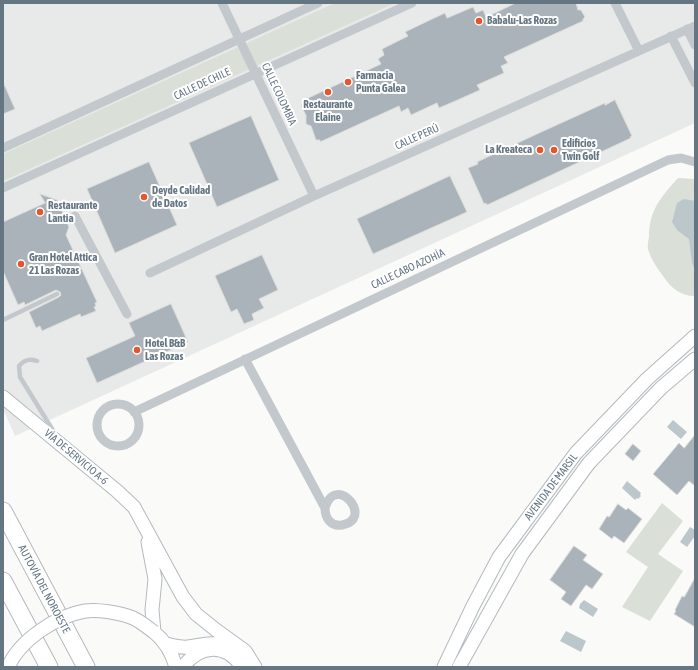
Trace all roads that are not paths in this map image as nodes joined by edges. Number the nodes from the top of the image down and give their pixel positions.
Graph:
1 (222, 3) edge
2 (318, 3) edge
3 (412, 3) edge
4 (615, 3) edge
5 (691, 27) edge
6 (671, 36) junction
7 (239, 39) junction
8 (695, 46) edge
9 (638, 51) junction
10 (680, 53) junction
11 (255, 73) junction
12 (695, 83) edge
13 (3, 148) edge
14 (695, 162) edge
15 (3, 188) edge
16 (314, 196) junction
17 (75, 216) dead end
18 (150, 274) dead end
19 (57, 294) dead end
20 (127, 314) dead end
21 (3, 320) edge
22 (695, 336) edge
23 (245, 359) junction
24 (695, 359) edge
25 (37, 361) dead end
26 (3, 397) edge
27 (134, 412) junction
28 (63, 445) junction
29 (325, 508) dead end
30 (3, 511) edge
31 (143, 523) junction
32 (3, 581) edge
33 (154, 632) junction
34 (165, 644) junction
35 (8, 667) edge
36 (49, 667) edge
37 (86, 667) edge
38 (176, 667) edge
39 (183, 667) edge
40 (242, 667) edge
41 (249, 667) edge
42 (255, 667) edge
43 (444, 667) edge
44 (459, 667) edge

1 - 7 street, CALLE COLOMBIA
2 - 7 street
3 - 11 street, CALLE DE CHILE
4 - 9 street
5 - 6 street, CALLE PERÚ
5 - 8 street
6 - 9 street, CALLE PERÚ
6 - 10 street
7 - 11 street, CALLE COLOMBIA
7 - 13 street
8 - 10 street
9 - 16 street, CALLE PERÚ
10 - 12 street
11 - 15 street, CALLE DE CHILE
11 - 16 street, CALLE COLOMBIA
14 - 23 street, CALLE CABO AZOHÍA
16 - 18 street, CALLE PERÚ
17 - 20 street
19 - 21 lane
22 - 43 street, AVENIDA DE MARSIL
23 - 27 street, CALLE CABO AZOHÍA
23 - 29 street
24 - 44 street, AVENIDA DE MARSIL
25 - 28 lane
26 - 28 street, VÍA DE SERVICIO A-6
27 - 27 street
28 - 31 street, VÍA DE SERVICIO A-6
30 - 37 highway, AUTOVÍA DEL NOROESTE
31 - 33 street, VÍA DE SERVICIO A-6
31 - 42 street, VÍA DE SERVICIO A-6
32 - 36 highway
33 - 34 street
33 - 35 street, bridge
34 - 38 street
34 - 41 street
39 - 40 street

